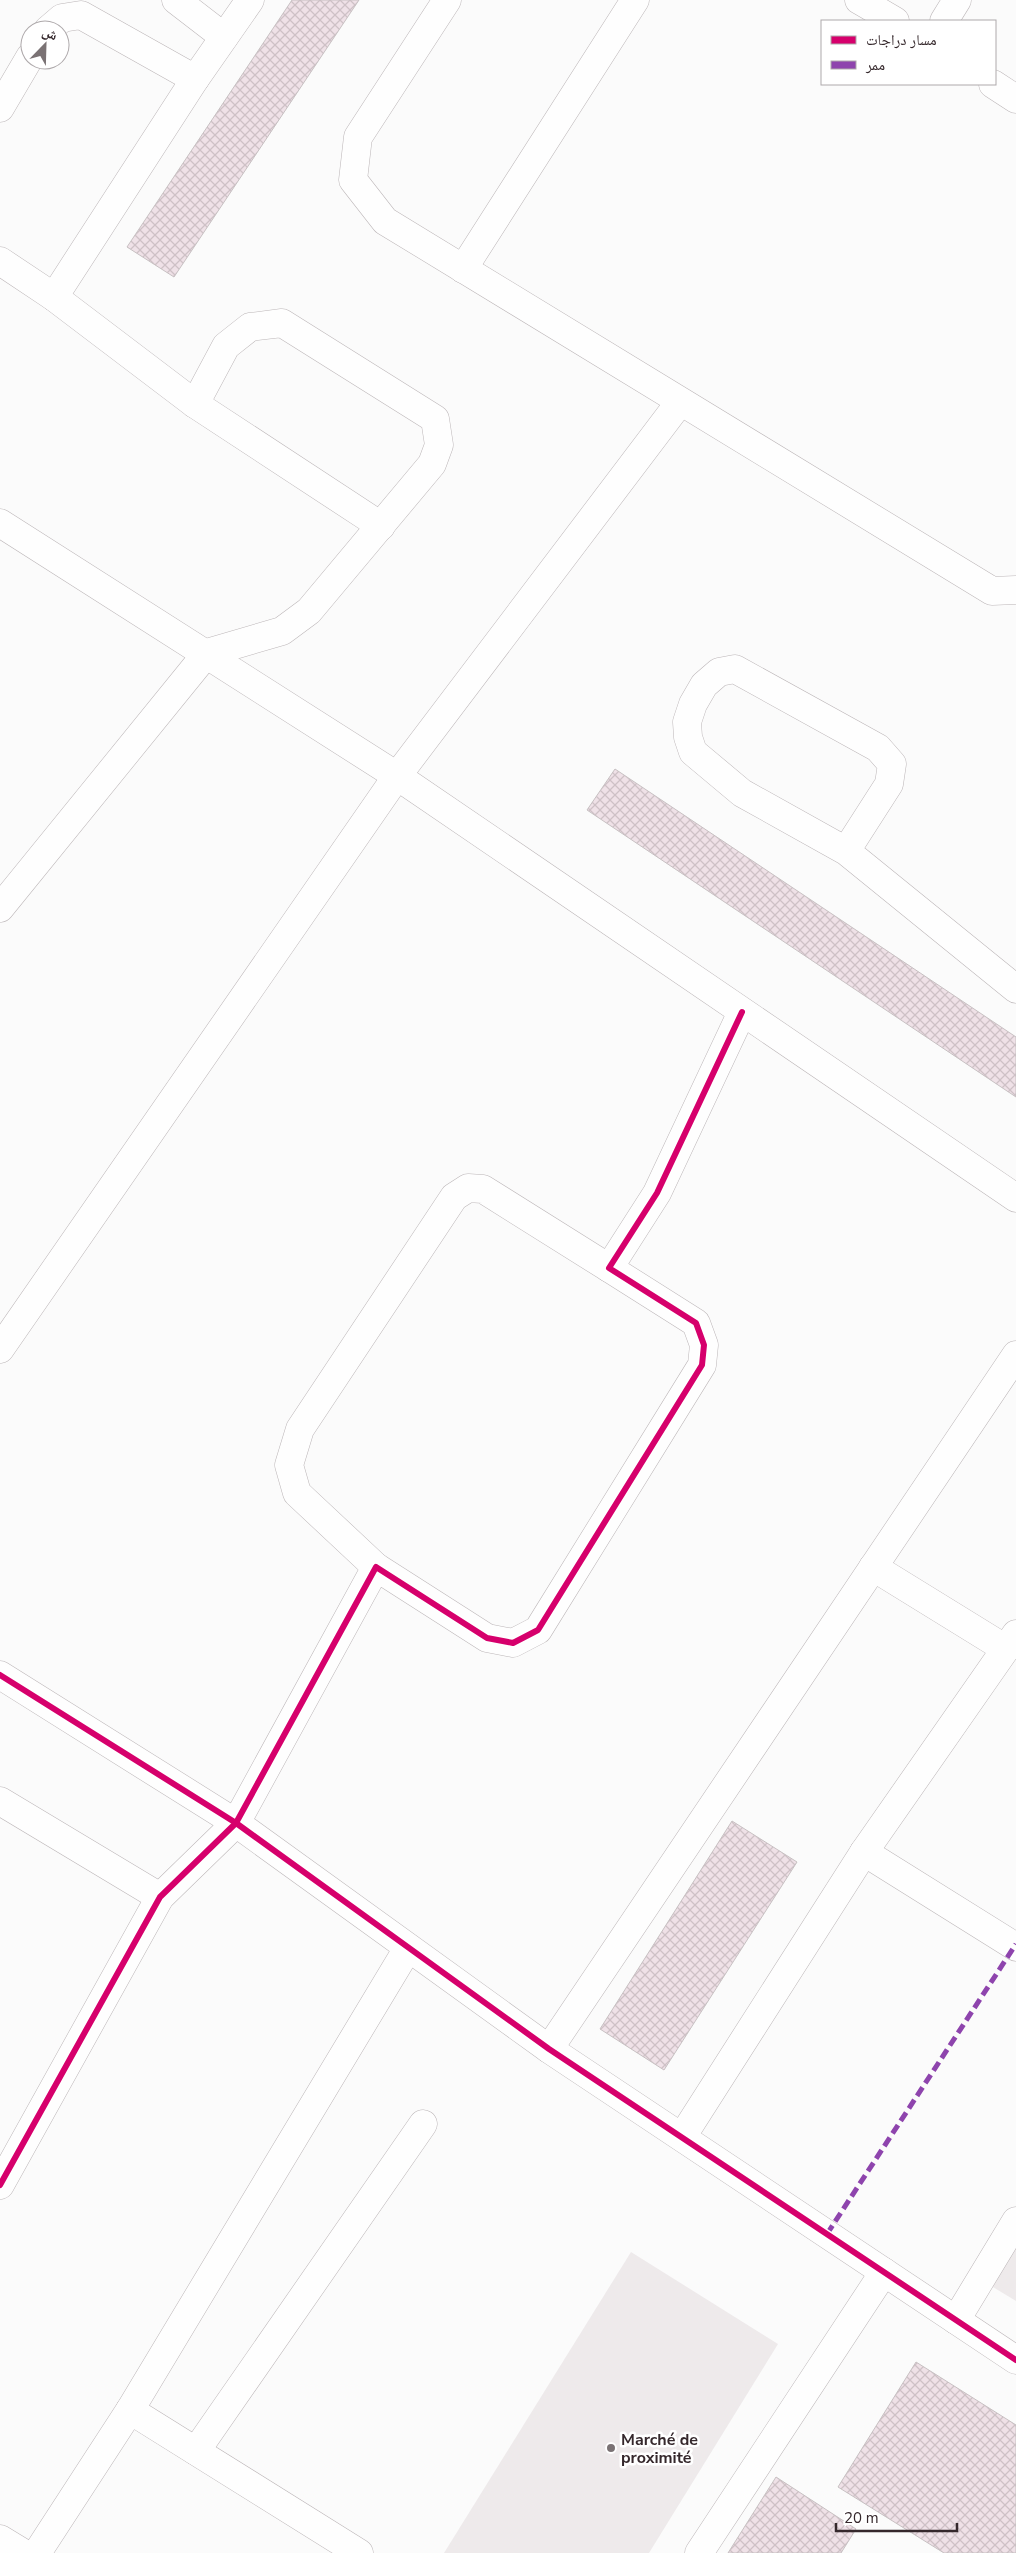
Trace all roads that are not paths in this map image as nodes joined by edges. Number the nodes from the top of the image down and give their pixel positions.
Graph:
1 (176, 0) edge
2 (250, 0) edge
3 (447, 0) edge
4 (635, 0) edge
5 (859, 0) edge
6 (957, 0) edge
7 (60, 20) edge
8 (893, 20) edge
9 (945, 20) edge
10 (224, 37) junction
11 (22, 70) edge
12 (195, 79) junction
13 (995, 85) edge
14 (1016, 99) edge
15 (0, 108) edge
16 (0, 261) edge
17 (463, 269) junction
18 (54, 297) junction
19 (680, 402) junction
20 (195, 404) junction
21 (0, 523) edge
22 (381, 526) junction
23 (1016, 590) edge
24 (207, 652) junction
25 (397, 776) junction
26 (846, 851) junction
27 (0, 908) edge
28 (1016, 989) edge
29 (742, 1012) junction
30 (1016, 1198) edge
31 (609, 1268) junction
32 (0, 1349) edge
33 (1016, 1355) edge
34 (873, 1567) junction
35 (376, 1568) junction
36 (1011, 1641) edge
37 (0, 1675) edge
38 (0, 1801) edge
39 (236, 1823) junction
40 (864, 1852) junction
41 (160, 1897) junction
42 (1016, 1947) edge
43 (408, 1948) junction
44 (549, 2049) junction
45 (423, 2124) dead end
46 (682, 2137) junction
47 (4, 2170) edge
48 (1016, 2222) edge
49 (884, 2272) junction
50 (956, 2320) junction
51 (1016, 2360) edge
52 (130, 2410) junction
53 (196, 2451) junction
54 (0, 2539) edge
55 (24, 2553) edge
56 (37, 2553) edge
57 (360, 2553) edge
58 (699, 2553) edge

1 - 10 street
2 - 10 street
3 - 17 street
4 - 17 street
5 - 8 street
6 - 9 street
7 - 12 street
10 - 12 street
11 - 15 street
12 - 18 street
13 - 14 street
16 - 18 street
17 - 19 street
18 - 20 street
19 - 23 street
19 - 25 street
20 - 22 street
20 - 22 street
21 - 24 street
22 - 24 street
24 - 25 street
24 - 27 street
25 - 29 street
25 - 32 street
26 - 26 street
26 - 28 street
29 - 30 street
29 - 31 street
31 - 35 street
31 - 35 street
33 - 34 street
34 - 36 street
34 - 44 street
35 - 39 street
36 - 40 street
37 - 39 street
38 - 41 street
39 - 41 street
39 - 43 street
40 - 42 street
40 - 46 street
41 - 47 street
43 - 44 street
43 - 52 street
44 - 46 street
45 - 53 street
46 - 49 street
48 - 50 street
49 - 50 street
49 - 58 street
50 - 51 street
52 - 53 street
52 - 56 street
53 - 57 street
54 - 55 street

